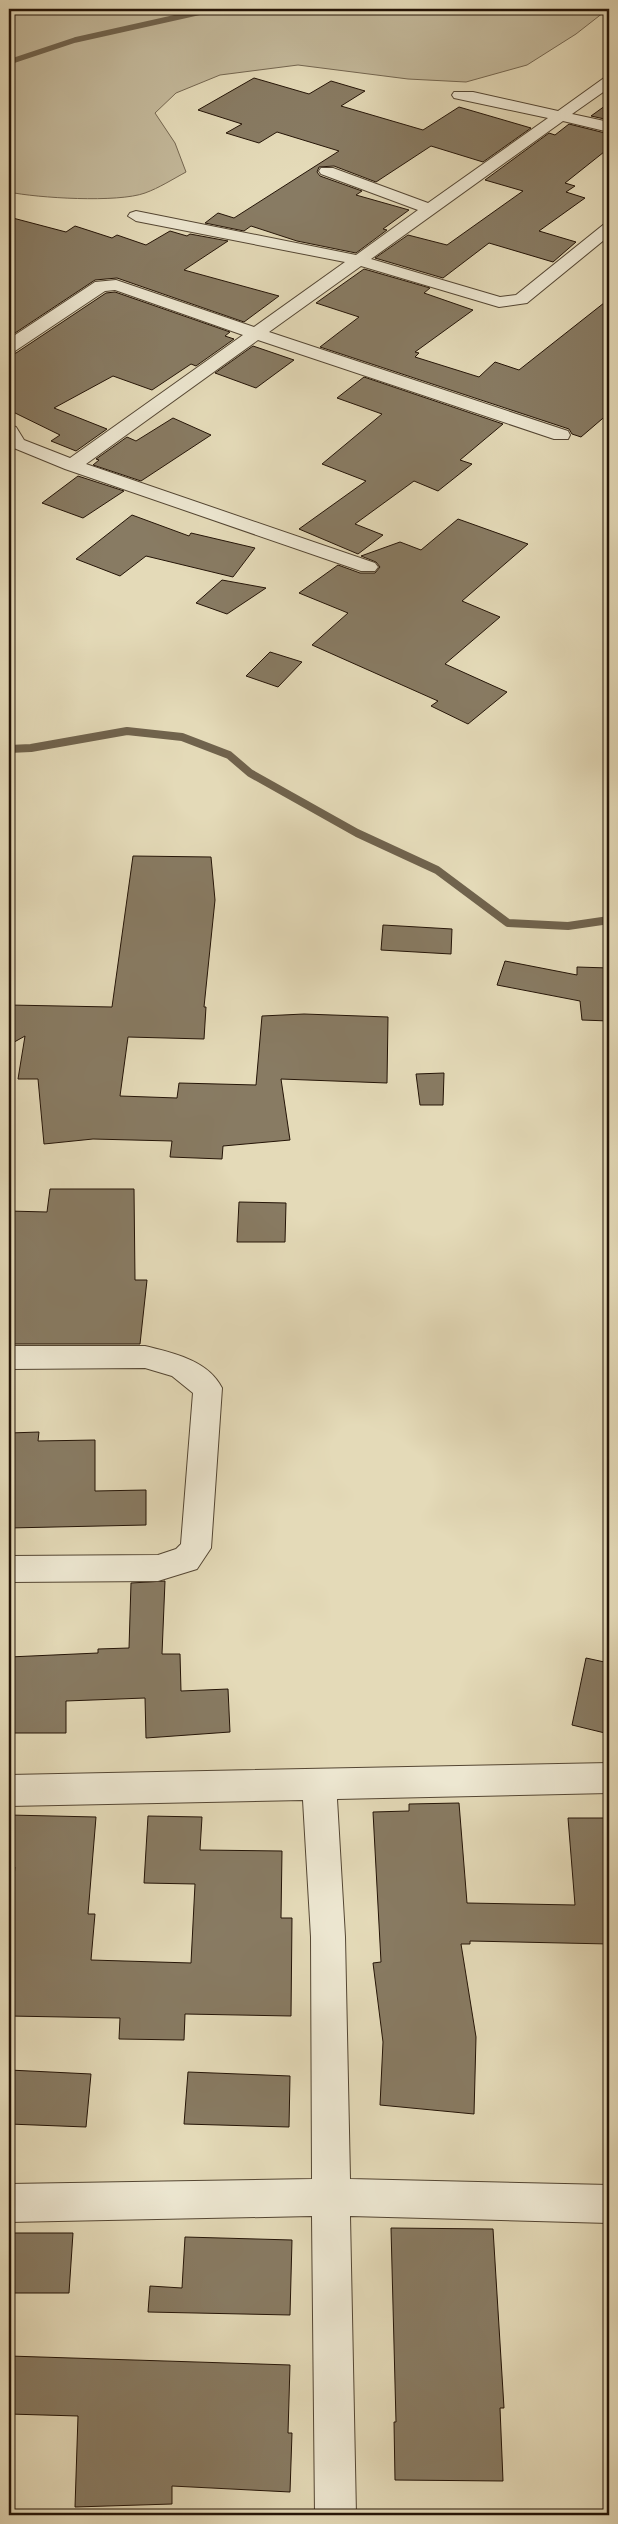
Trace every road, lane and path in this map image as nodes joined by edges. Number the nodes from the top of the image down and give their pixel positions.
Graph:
1 (609, 81) edge
2 (459, 95) dead end
3 (561, 114) junction
4 (609, 127) edge
5 (327, 171) dead end
6 (429, 209) junction
7 (136, 216) dead end
8 (609, 228) edge
9 (358, 260) junction
10 (258, 333) junction
11 (9, 347) edge
12 (9, 431) edge
13 (561, 435) dead end
14 (72, 466) junction
15 (368, 567) dead end
16 (9, 1358) edge
17 (9, 1569) edge
18 (609, 1778) edge
19 (319, 1783) junction
20 (9, 1790) edge
21 (331, 2197) junction
22 (9, 2203) edge
23 (609, 2204) edge
24 (335, 2515) edge

1 - 3 street
2 - 3 street
3 - 4 street
3 - 6 street
5 - 6 street
6 - 9 street
7 - 9 street
8 - 9 street
9 - 10 street
10 - 11 street
10 - 13 street
10 - 14 street
12 - 14 street
14 - 15 street
16 - 17 street
18 - 19 street
19 - 20 street
19 - 21 street
21 - 22 street
21 - 23 street
21 - 24 street

